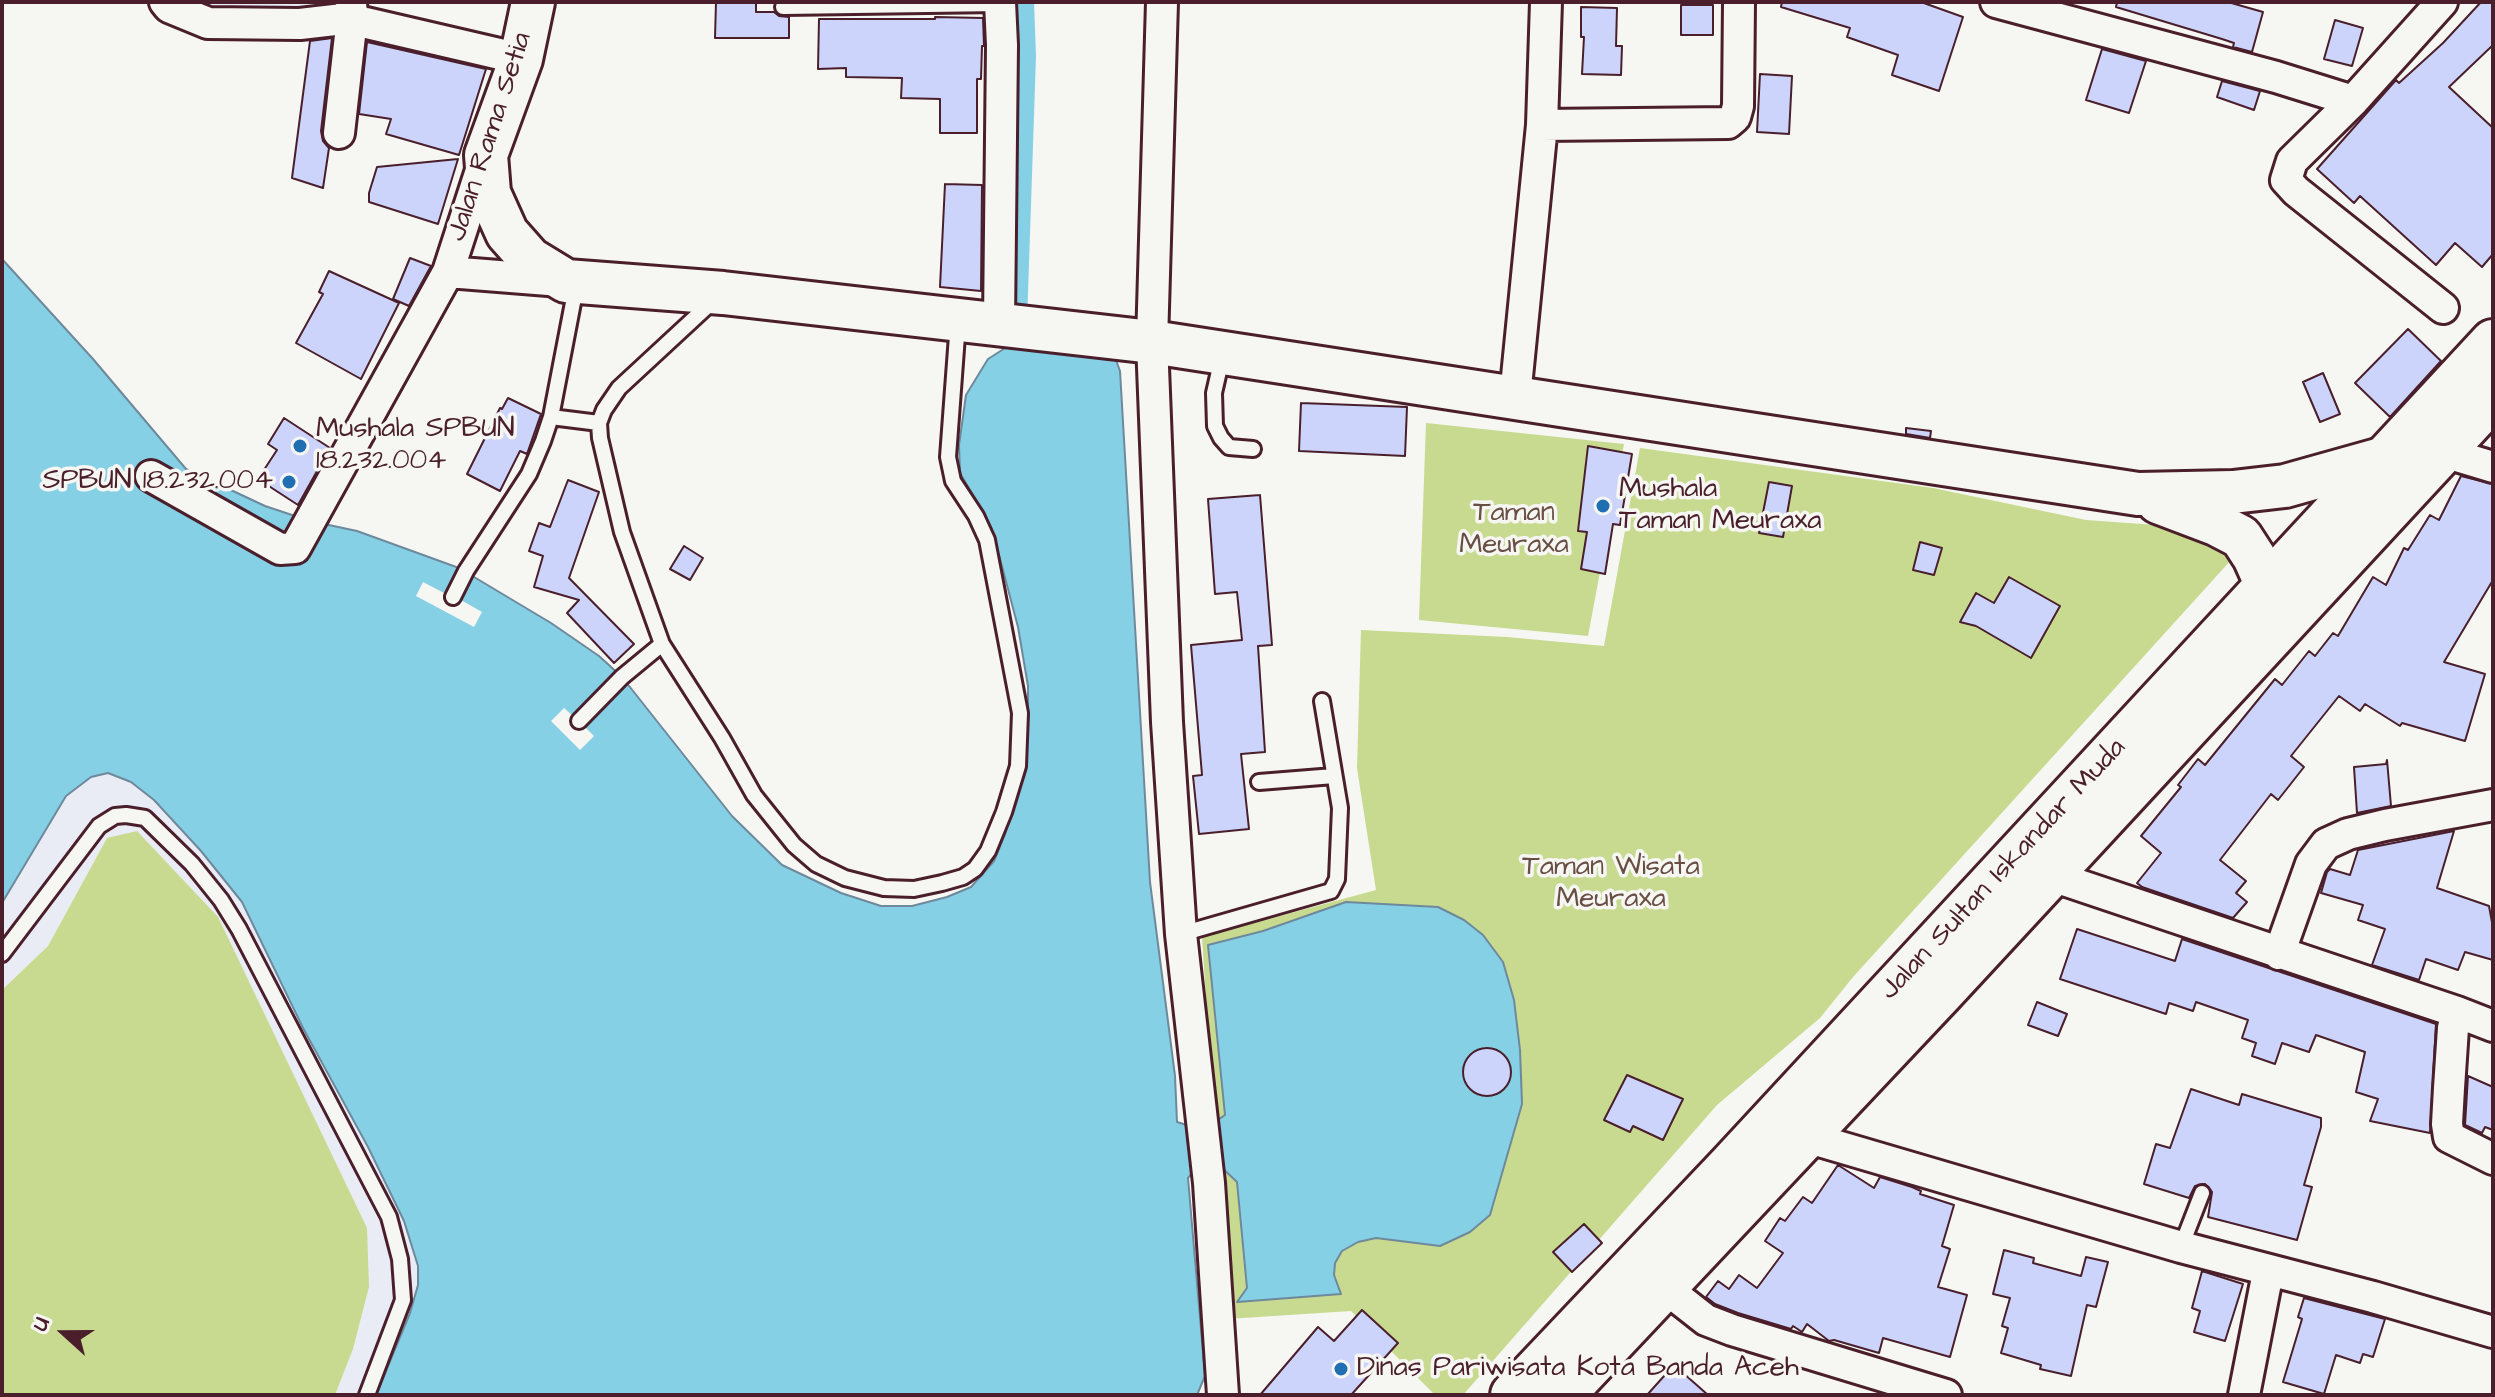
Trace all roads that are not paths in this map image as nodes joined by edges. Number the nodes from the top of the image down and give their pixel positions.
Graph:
1 (165, 2) edge
2 (533, 2) edge
3 (1162, 2) edge
4 (1546, 2) edge
5 (1739, 2) edge
6 (1996, 2) edge
7 (2442, 2) edge
8 (1000, 3) edge
9 (783, 7) dead end
10 (352, 10) edge
11 (521, 59) junction
12 (2353, 101) junction
13 (1542, 125) junction
14 (339, 133) dead end
15 (486, 155) junction
16 (448, 272) junction
17 (572, 282) junction
18 (723, 293) junction
19 (2443, 308) dead end
20 (958, 318) junction
21 (1006, 323) junction
22 (1145, 342) junction
23 (2493, 342) edge
24 (1223, 353) junction
25 (1515, 397) junction
26 (2493, 397) edge
27 (551, 417) junction
28 (599, 423) junction
29 (1253, 449) dead end
30 (2440, 451) junction
31 (2385, 458) junction
32 (2493, 467) edge
33 (151, 476) dead end
34 (2138, 494) junction
35 (2267, 586) junction
36 (453, 597) dead end
37 (662, 644) junction
38 (1322, 701) dead end
39 (579, 721) dead end
40 (1334, 776) junction
41 (1259, 782) dead end
42 (2493, 805) edge
43 (2049, 875) junction
44 (1181, 934) junction
45 (2, 954) edge
46 (2279, 954) junction
47 (2457, 1012) junction
48 (2493, 1026) edge
49 (1806, 1137) junction
50 (2493, 1159) edge
51 (2202, 1193) dead end
52 (2181, 1247) junction
53 (2268, 1272) junction
54 (1664, 1287) junction
55 (2493, 1332) edge
56 (367, 1395) edge
57 (1223, 1395) edge
58 (1513, 1395) edge
59 (1562, 1395) edge
60 (1946, 1395) edge
61 (2244, 1395) edge

1 - 10 street
2 - 11 street, Jalan Rama Setia
3 - 22 street
4 - 13 street
5 - 13 street
6 - 12 street
7 - 12 street
8 - 9 lane
8 - 21 street
10 - 11 street
10 - 14 street
11 - 15 street, Jalan Rama Setia
12 - 19 street
13 - 25 street
15 - 16 street, Jalan Rama Setia
15 - 17 street
16 - 17 street
16 - 33 street, Jalan Rama Setia
17 - 18 street
17 - 27 lane
18 - 20 street
18 - 28 lane
20 - 21 street
20 - 37 lane
21 - 22 street
22 - 24 street
22 - 44 street
23 - 31 highway, Jalan Sultan Iskandar Muda
24 - 25 street
24 - 29 lane
25 - 34 street
26 - 30 highway, Jalan Sultan Iskandar Muda
27 - 28 lane
27 - 36 lane
28 - 37 lane
30 - 32 street
30 - 43 highway, Jalan Sultan Iskandar Muda
31 - 34 street
31 - 35 highway, Jalan Sultan Iskandar Muda
34 - 35 street
35 - 58 highway, Jalan Sultan Iskandar Muda
37 - 39 lane
38 - 40 lane
40 - 41 lane
40 - 44 lane
42 - 46 street
43 - 46 street
43 - 49 highway, Jalan Sultan Iskandar Muda
44 - 57 street
45 - 56 lane
46 - 47 street
47 - 48 street
47 - 50 street
49 - 52 street
49 - 54 highway, Jalan Sultan Iskandar Muda
51 - 52 lane
52 - 53 street
53 - 55 street
53 - 61 street
54 - 59 highway, Jalan Sultan Iskandar Muda
54 - 60 street

